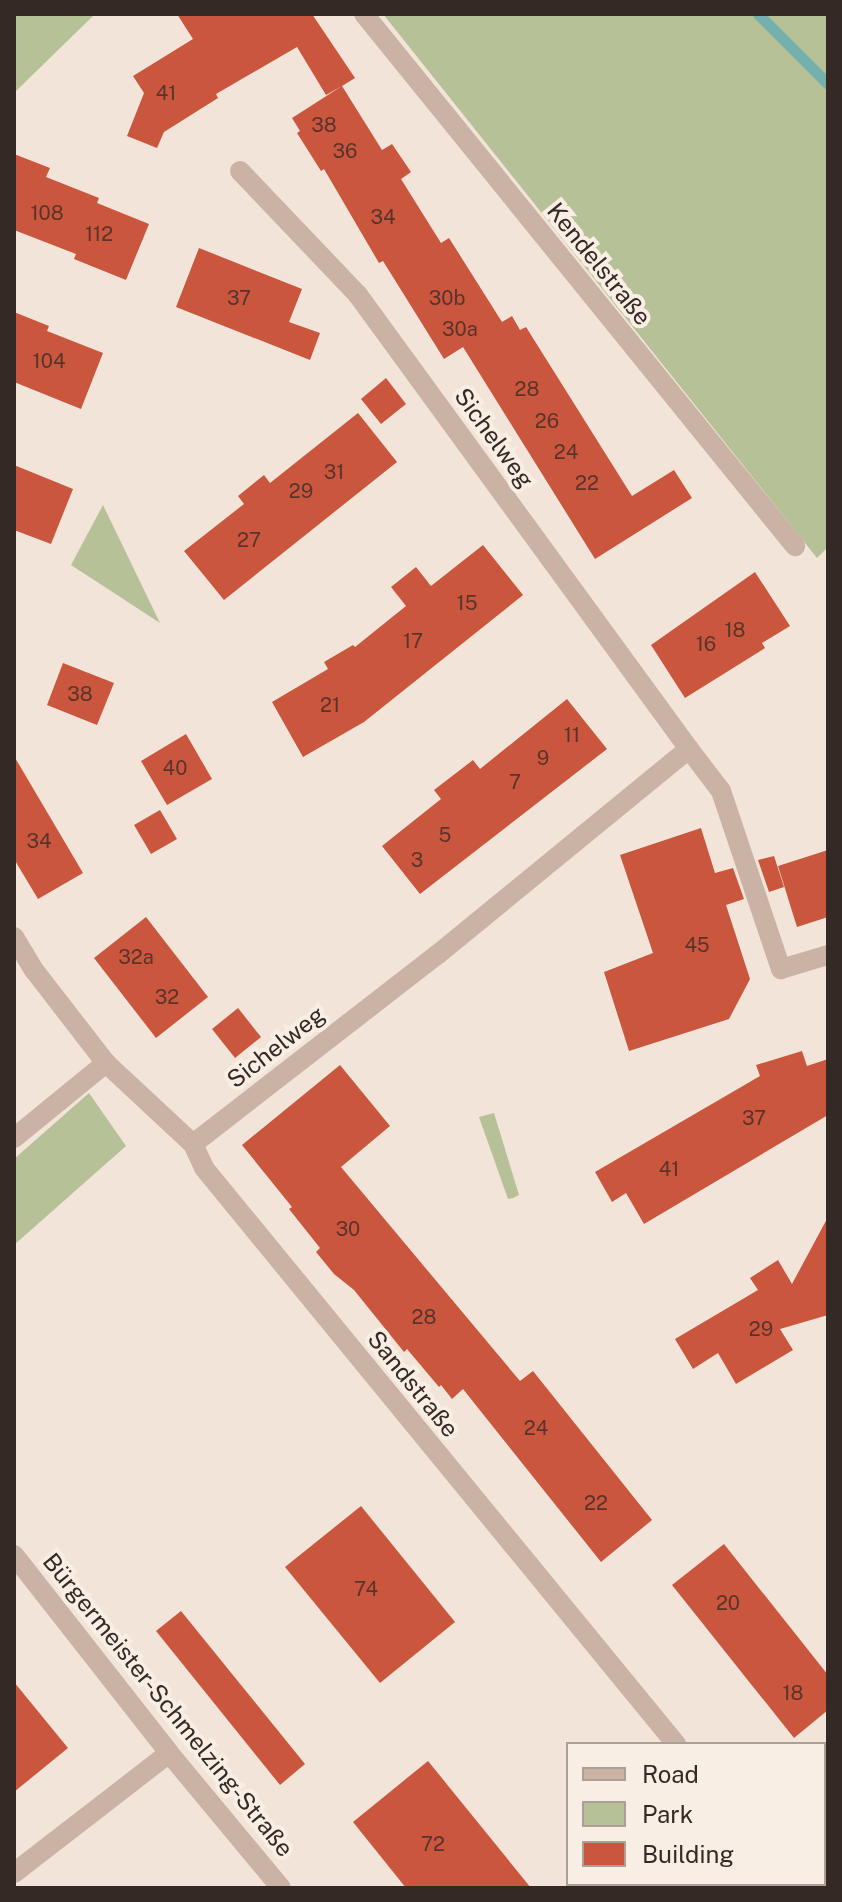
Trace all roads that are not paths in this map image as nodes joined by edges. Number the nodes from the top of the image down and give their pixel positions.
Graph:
1 (364, 14) edge
2 (240, 171) dead end
3 (795, 546) dead end
4 (689, 749) junction
5 (14, 937) edge
6 (828, 955) edge
7 (106, 1063) junction
8 (14, 1138) edge
9 (193, 1144) junction
10 (14, 1555) edge
11 (674, 1742) edge
12 (169, 1753) junction
13 (14, 1873) edge
14 (281, 1888) edge

1 - 3 street, Kendelstraße
2 - 4 street, Sichelweg
4 - 6 street, Sichelweg
4 - 9 street, Sichelweg
5 - 7 street, Sandstraße
7 - 8 street
7 - 9 street, Sandstraße
9 - 11 street, Sandstraße
10 - 12 street, Bürgermeister-Schmelzing-Straße
12 - 13 street
12 - 14 street, Bürgermeister-Schmelzing-Straße

